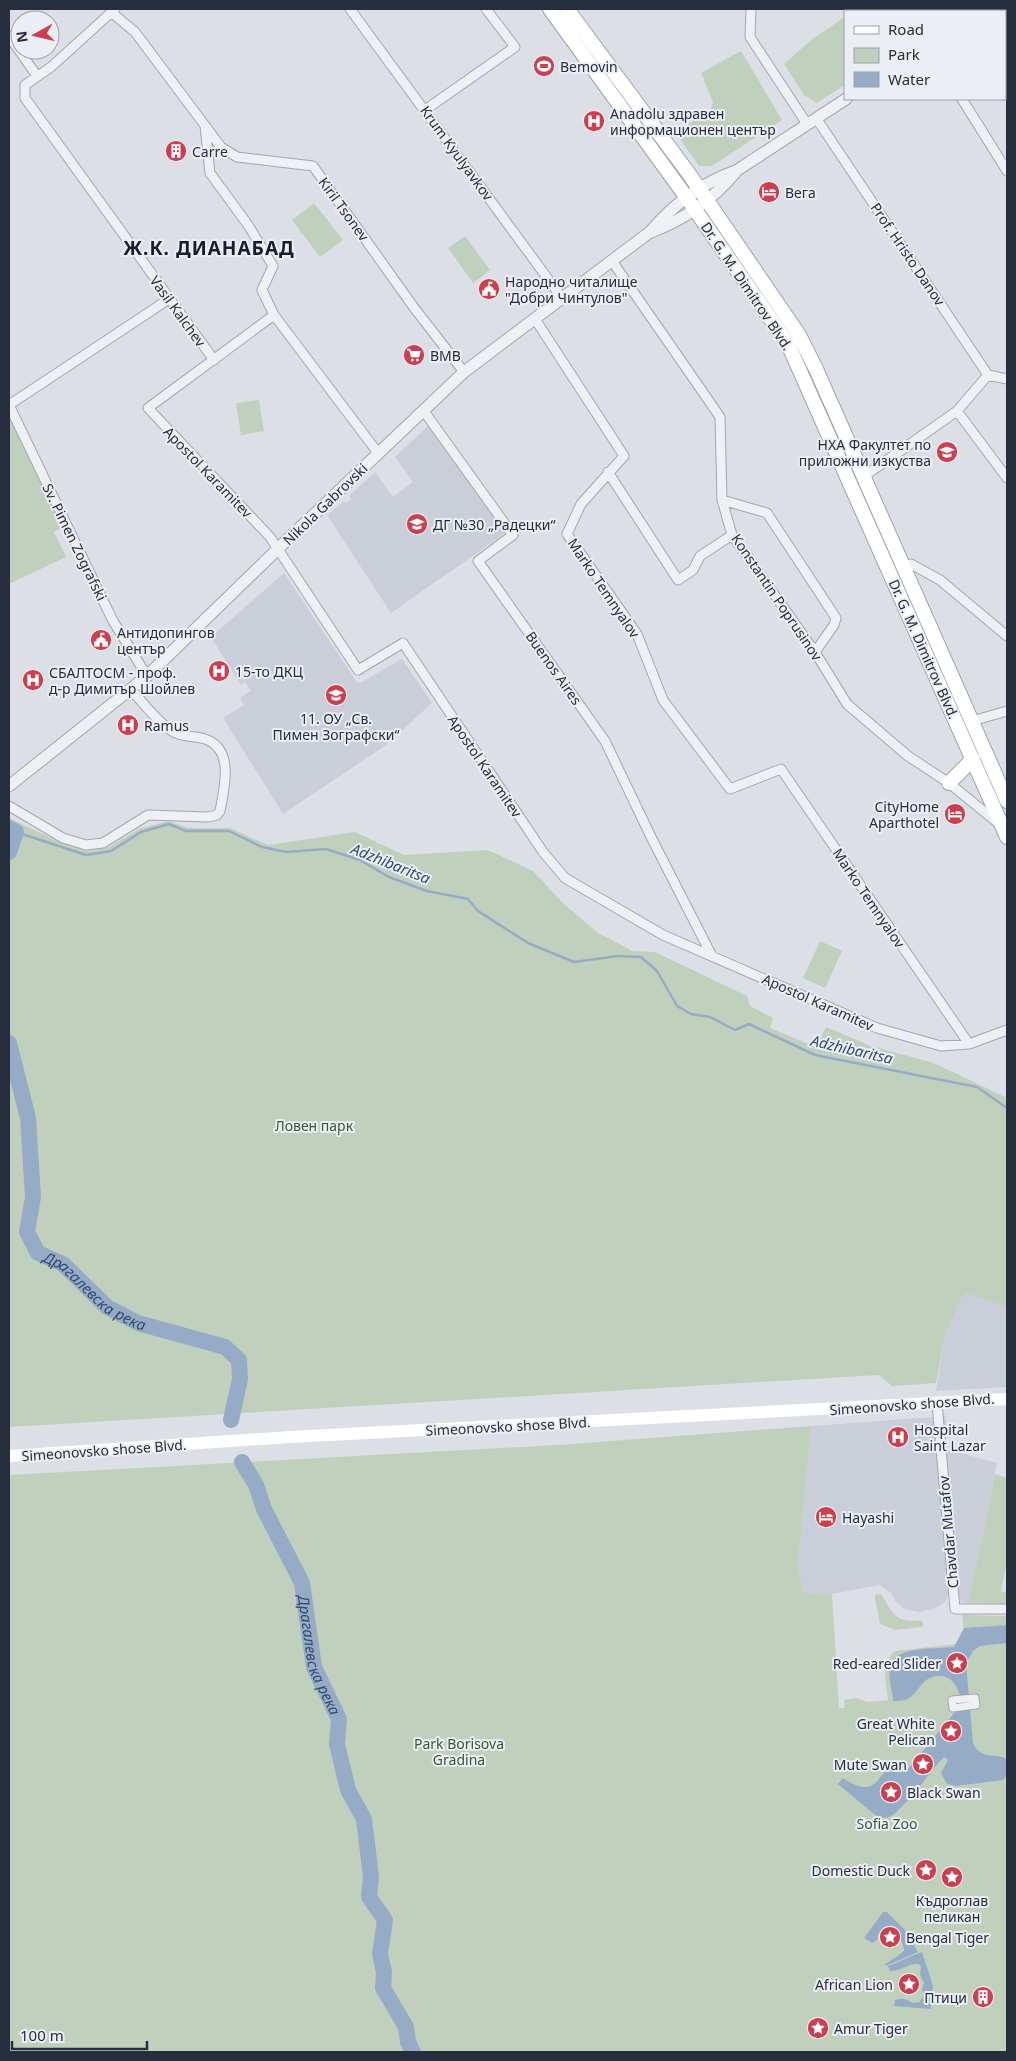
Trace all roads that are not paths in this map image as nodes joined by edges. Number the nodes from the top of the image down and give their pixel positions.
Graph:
1 (350, 9) edge
2 (486, 9) edge
3 (550, 9) edge
4 (567, 9) edge
5 (751, 9) edge
6 (113, 10) edge
7 (9, 36) edge
8 (37, 76) junction
9 (844, 100) edge
10 (964, 100) edge
11 (425, 110) junction
12 (812, 121) junction
13 (205, 126) junction
14 (1007, 171) edge
15 (696, 199) junction
16 (612, 261) junction
17 (562, 298) junction
18 (169, 299) junction
19 (274, 315) junction
20 (534, 319) junction
21 (214, 360) junction
22 (464, 372) junction
23 (988, 375) junction
24 (1007, 379) edge
25 (9, 405) edge
26 (423, 410) junction
27 (957, 411) junction
28 (378, 453) junction
29 (608, 472) junction
30 (863, 476) junction
31 (1007, 478) edge
32 (722, 500) junction
33 (732, 535) junction
34 (277, 549) junction
35 (904, 567) junction
36 (1007, 636) edge
37 (816, 652) junction
38 (147, 676) junction
39 (131, 690) junction
40 (1007, 711) edge
41 (972, 721) junction
42 (973, 759) junction
43 (949, 783) junction
44 (9, 786) edge
45 (1007, 801) edge
46 (9, 806) edge
47 (1005, 831) edge
48 (712, 956) junction
49 (1007, 1030) edge
50 (969, 1044) junction
51 (1007, 1399) edge
52 (937, 1403) junction
53 (9, 1456) edge
54 (1007, 1609) edge

1 - 11 street, Krum Kyulyavkov
2 - 11 street
3 - 15 main road, Dr. G. M. Dimitrov Blvd.
4 - 15 main road, Dr. G. M. Dimitrov Blvd.
5 - 12 street, Prof. Hristo Danov
6 - 8 street
6 - 13 street, Kiril Tsonev
7 - 8 street
8 - 18 street, Vasil Kalchev
9 - 12 street, Nikola Gabrovski
10 - 14 street
11 - 17 street, Krum Kyulyavkov
12 - 15 street, Nikola Gabrovski
12 - 23 street, Prof. Hristo Danov
13 - 19 street
13 - 22 street, Kiril Tsonev
15 - 16 street, Nikola Gabrovski
15 - 30 main road, Dr. G. M. Dimitrov Blvd.
15 - 42 main road, Dr. G. M. Dimitrov Blvd.
16 - 17 street, Nikola Gabrovski
16 - 32 street, Konstantin Poprusinov
17 - 20 street, Nikola Gabrovski
18 - 21 street, Vasil Kalchev
18 - 25 street
19 - 21 street, Vasil Kalchev
19 - 28 street
20 - 22 street, Nikola Gabrovski
20 - 29 street, Marko Temnyalov
21 - 34 street, Apostol Karamitev
22 - 26 street, Nikola Gabrovski
23 - 24 street
23 - 27 street
25 - 38 street, Sv. Pimen Zografski
26 - 28 street, Nikola Gabrovski
26 - 48 street, Buenos Aires
27 - 30 street
27 - 31 street
28 - 34 street, Nikola Gabrovski
29 - 33 street
29 - 50 street, Marko Temnyalov
30 - 35 main road, Dr. G. M. Dimitrov Blvd.
32 - 33 street, Konstantin Poprusinov
32 - 37 street
33 - 37 street, Konstantin Poprusinov
34 - 38 street, Nikola Gabrovski
34 - 48 street, Apostol Karamitev
35 - 36 street
35 - 41 main road, Dr. G. M. Dimitrov Blvd.
37 - 43 street, Konstantin Poprusinov
38 - 39 street, Nikola Gabrovski
39 - 44 street, Nikola Gabrovski
39 - 46 street
40 - 41 street
41 - 45 main road, Dr. G. M. Dimitrov Blvd.
42 - 43 main road
42 - 47 main road, Dr. G. M. Dimitrov Blvd.
43 - 47 street, Konstantin Poprusinov
48 - 50 street, Apostol Karamitev
49 - 50 street, Apostol Karamitev
51 - 52 main road, Simeonovsko shose Blvd.
52 - 53 main road, Simeonovsko shose Blvd.
52 - 54 street, Chavdar Mutafov

